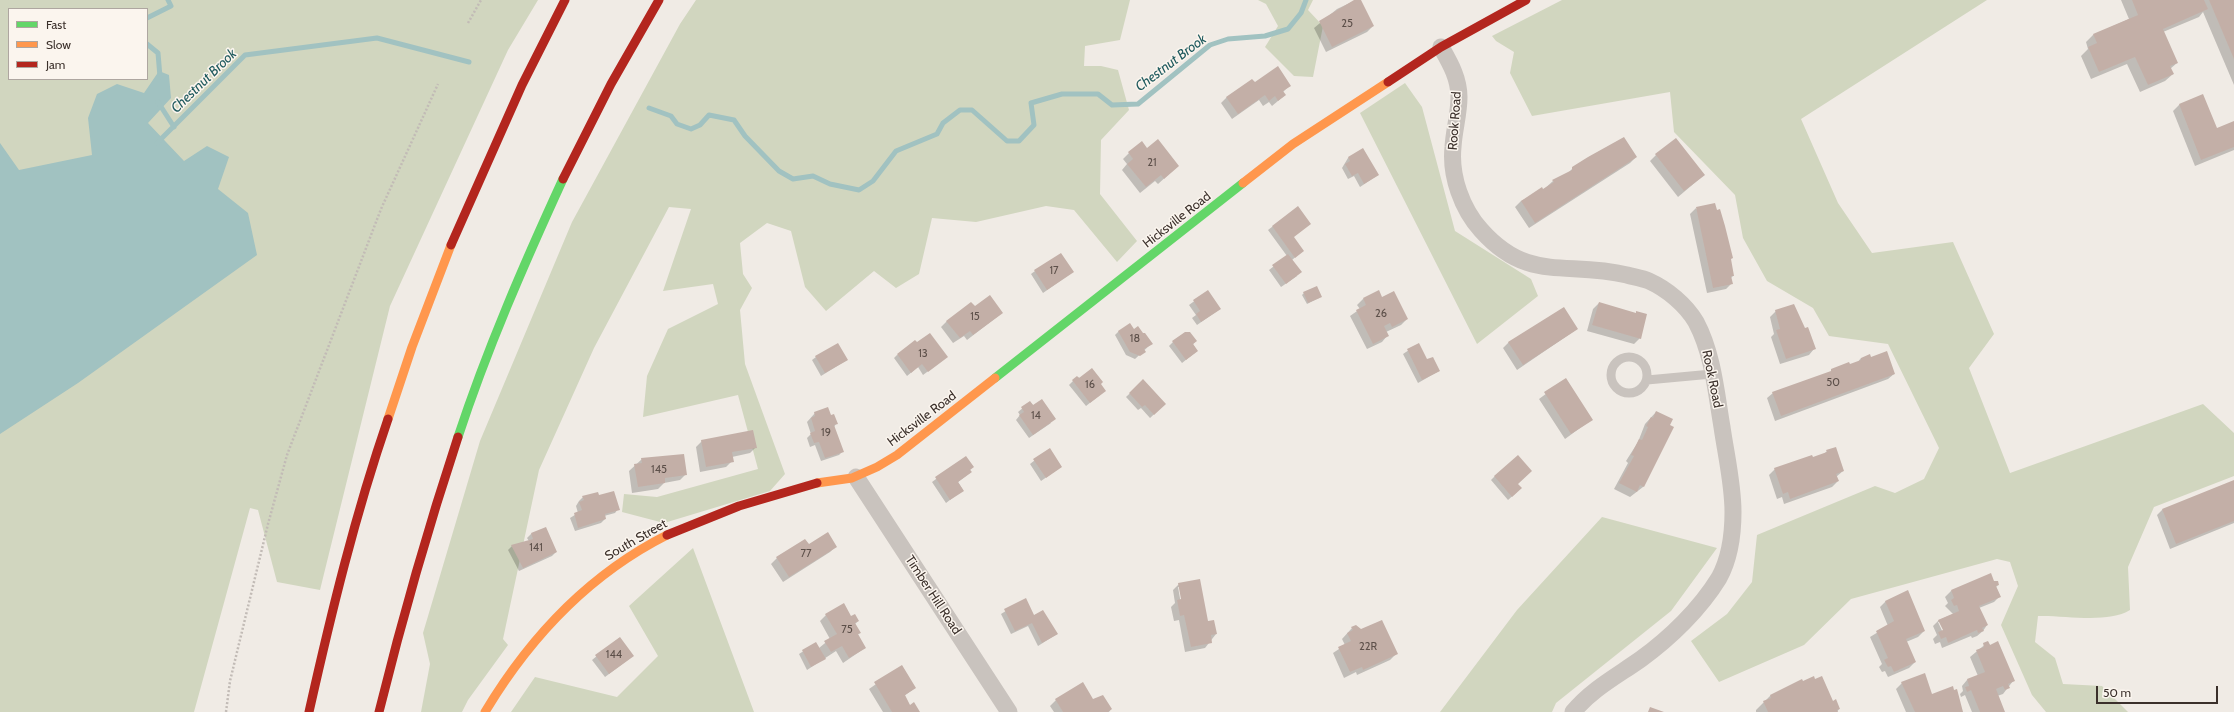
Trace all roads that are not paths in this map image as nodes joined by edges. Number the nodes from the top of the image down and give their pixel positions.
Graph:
1 (565, 0) edge
2 (659, 0) edge
3 (1526, 0) edge
4 (1441, 47) junction
5 (1712, 374) junction
6 (1647, 380) junction
7 (856, 477) junction
8 (309, 712) edge
9 (379, 712) edge
10 (486, 712) edge
11 (1009, 712) edge
12 (1574, 712) edge

1 - 8 main road
2 - 9 main road
3 - 4 main road, Hicksville Road
4 - 5 street, Rook Road
4 - 7 main road, Hicksville Road
5 - 6 lane
5 - 12 street, Rook Road
6 - 6 lane
7 - 10 main road, South Street
7 - 11 street, Timber Hill Road

